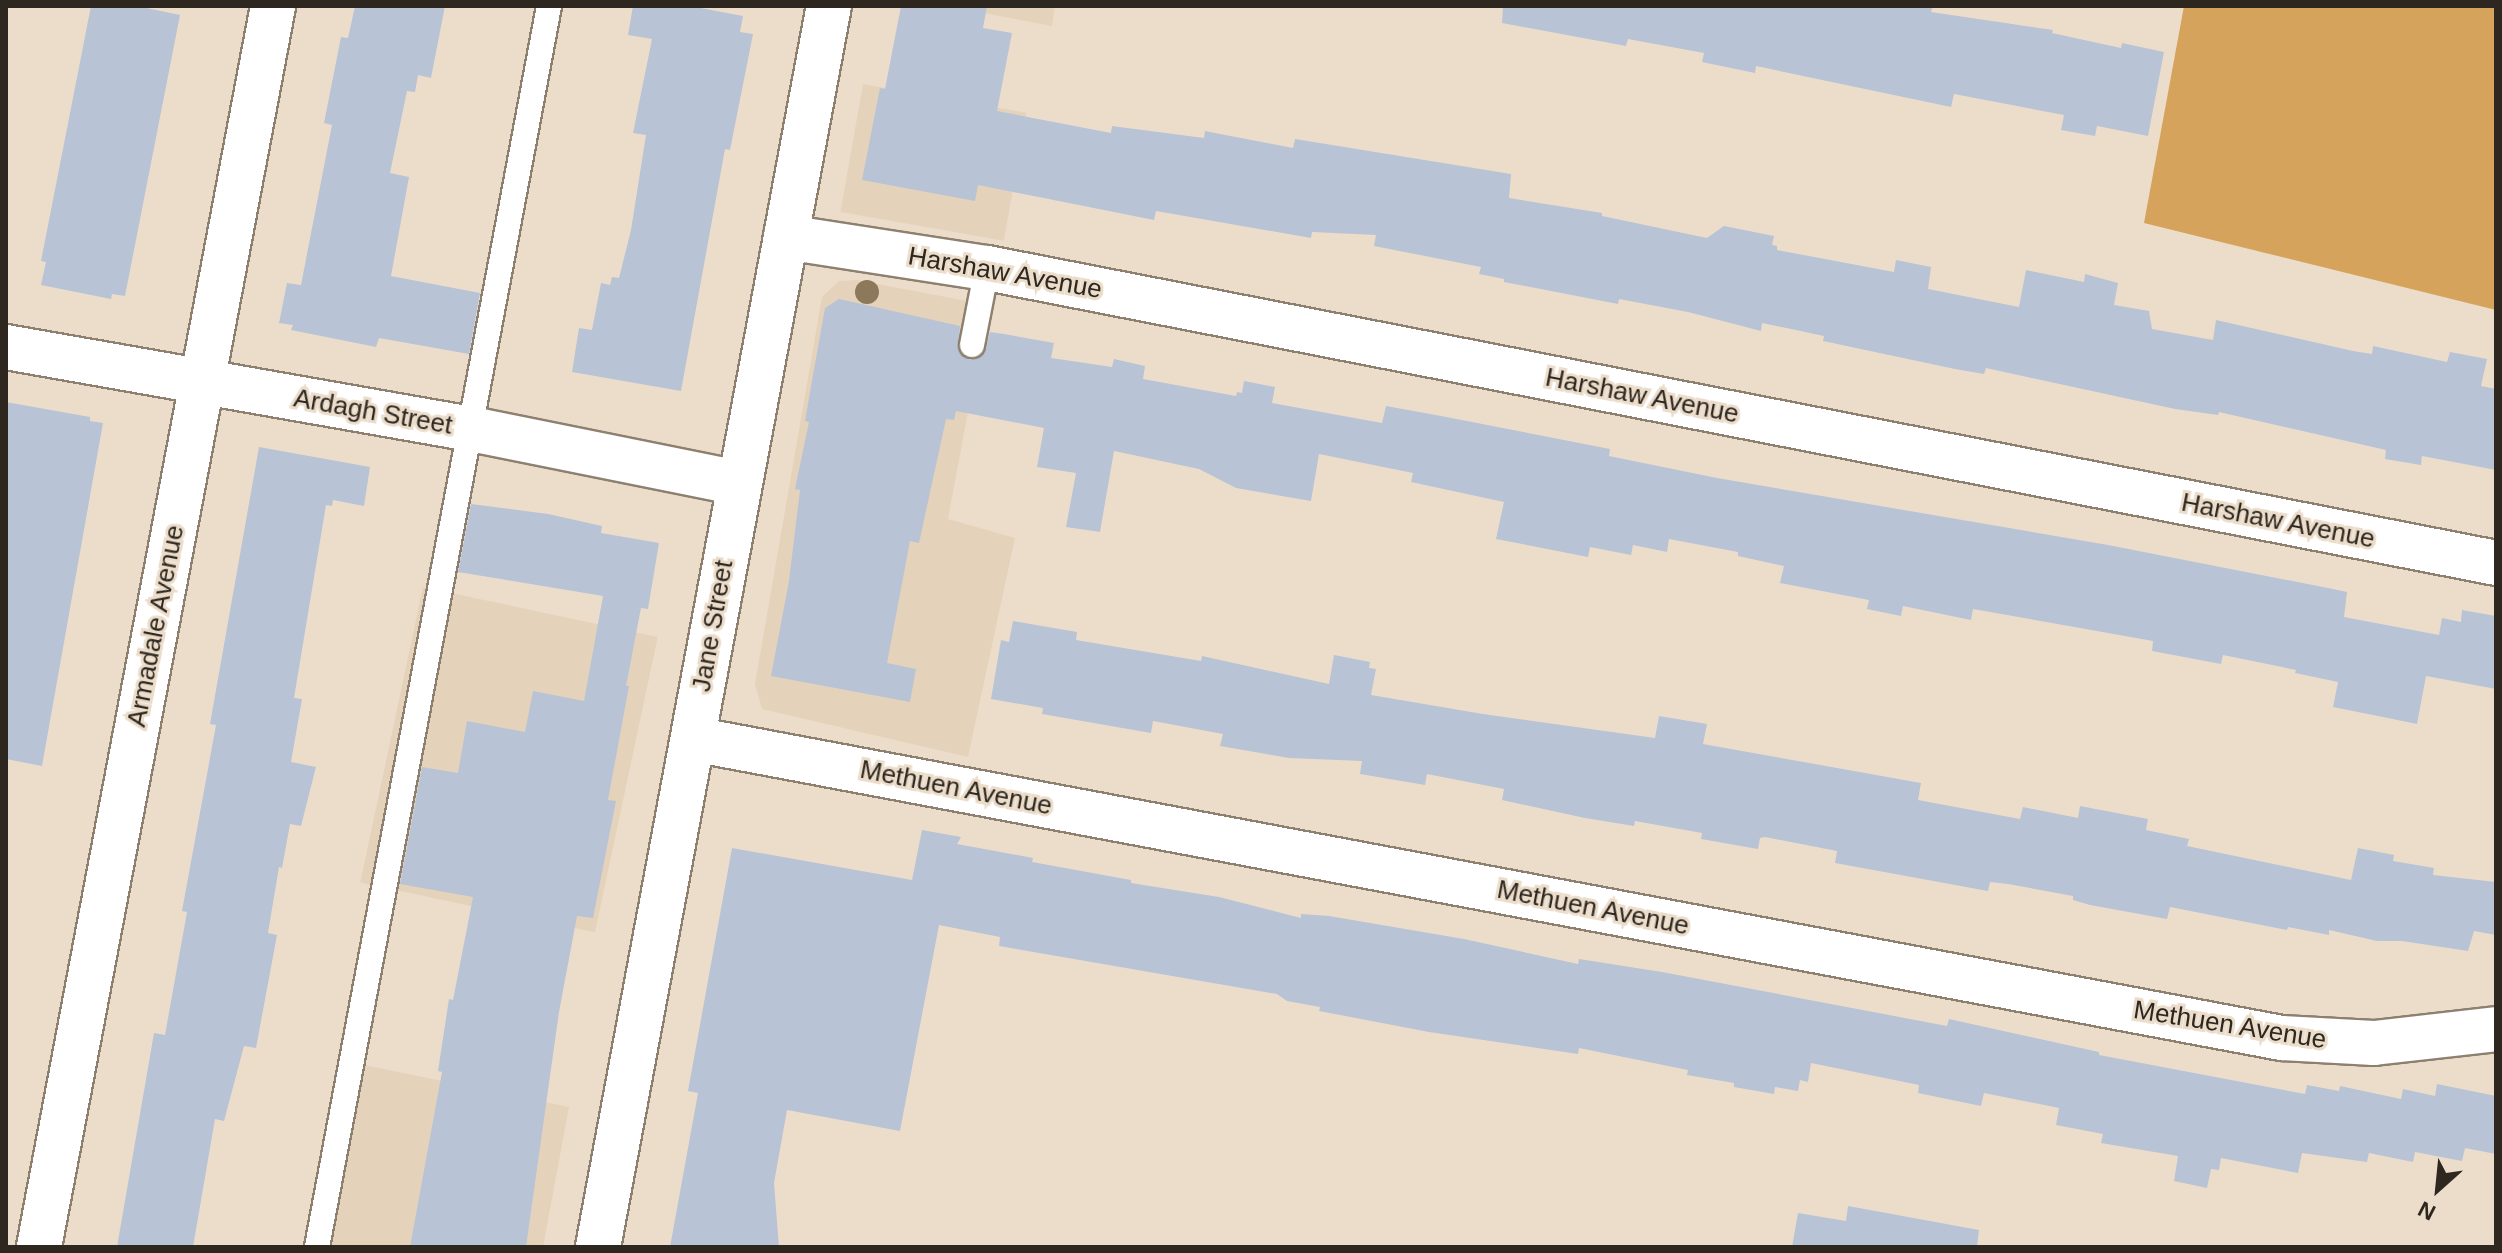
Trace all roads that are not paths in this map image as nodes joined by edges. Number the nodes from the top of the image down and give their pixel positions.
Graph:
1 (273, 6) edge
2 (549, 6) edge
3 (829, 6) edge
4 (786, 237) junction
5 (987, 268) junction
6 (972, 345) dead end
7 (6, 347) edge
8 (203, 382) junction
9 (471, 429) junction
10 (740, 483) junction
11 (2496, 563) edge
12 (693, 739) junction
13 (2496, 1029) edge
14 (39, 1247) edge
15 (317, 1247) edge
16 (598, 1247) edge

1 - 8 street, Armadale Avenue
2 - 9 lane
3 - 4 street, Jane Street
4 - 5 street, Harshaw Avenue
4 - 10 street, Jane Street
5 - 6 lane
5 - 11 street, Harshaw Avenue
7 - 8 street, Ardagh Street
8 - 9 street, Ardagh Street
8 - 14 street, Armadale Avenue
9 - 10 street, Ardagh Street
9 - 15 lane
10 - 12 street, Jane Street
12 - 13 street, Methuen Avenue
12 - 16 street, Jane Street

